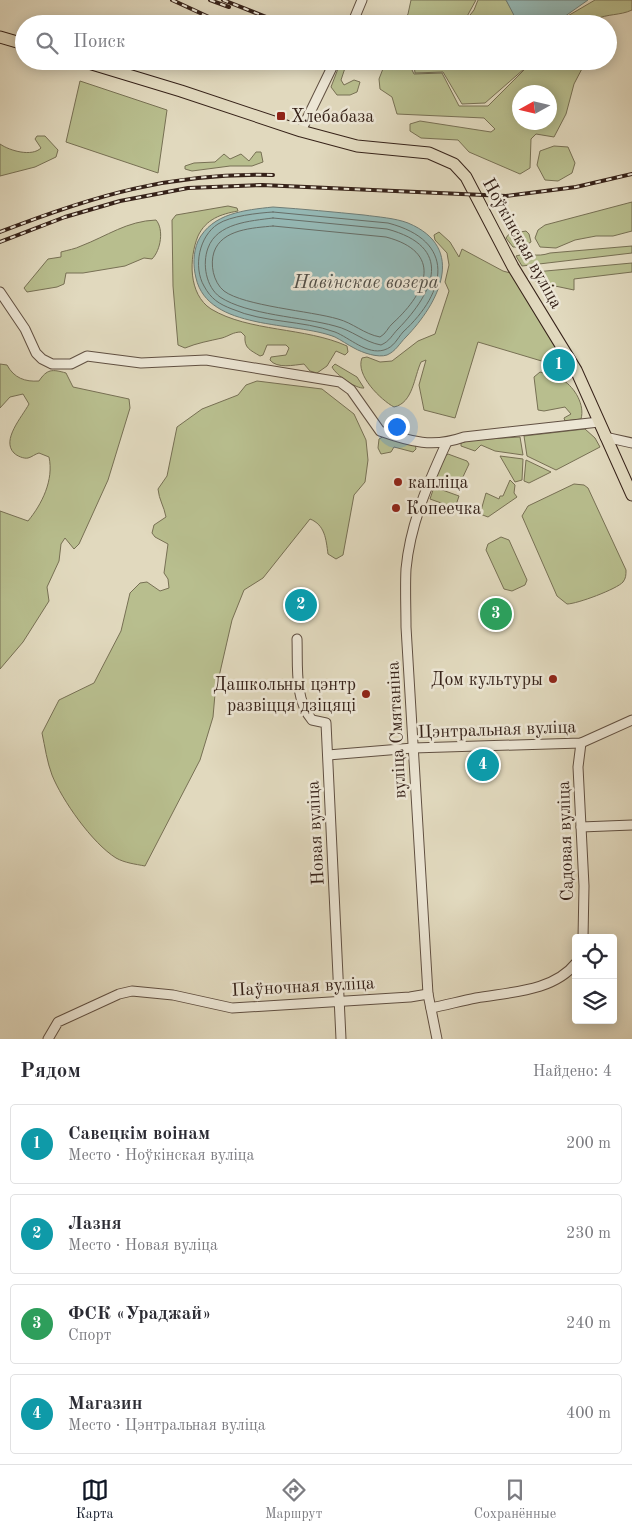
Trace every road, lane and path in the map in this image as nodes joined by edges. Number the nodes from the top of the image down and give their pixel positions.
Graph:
1 (362, 0) edge
2 (356, 15) edge
3 (0, 36) edge
4 (15, 41) edge
5 (111, 70) edge
6 (331, 70) edge
7 (301, 131) junction
8 (0, 292) edge
9 (599, 422) junction
10 (605, 437) junction
11 (632, 443) edge
12 (446, 444) junction
13 (632, 495) edge
14 (297, 639) dead end
15 (632, 720) edge
16 (581, 743) junction
17 (414, 748) junction
18 (328, 755) junction
19 (632, 825) edge
20 (581, 827) junction
21 (583, 934) edge
22 (572, 968) edge
23 (428, 994) junction
24 (340, 1001) junction
25 (430, 1008) junction
26 (48, 1039) edge
27 (341, 1039) edge
28 (438, 1039) edge

1 - 2 street
3 - 4 main road
5 - 7 main road, Ноўкінская вуліца
6 - 7 street
7 - 9 main road, Ноўкінская вуліца
8 - 12 street
9 - 10 main road, Ноўкінская вуліца
9 - 12 street
10 - 11 street
10 - 13 main road, Ноўкінская вуліца
12 - 17 street, вуліца Смятаніна
14 - 18 street, Новая вуліца
15 - 16 street, Цэнтральная вуліца
16 - 17 street, Цэнтральная вуліца
16 - 20 street, Садовая вуліца
17 - 18 street, Цэнтральная вуліца
17 - 23 street, вуліца Смятаніна
18 - 24 street, Новая вуліца
19 - 20 street
20 - 21 street, Садовая вуліца
22 - 25 street
23 - 24 street, Паўночная вуліца
23 - 25 street, вуліца Смятаніна
24 - 26 street, Паўночная вуліца
24 - 27 street, Новая вуліца
25 - 28 street, вуліца Смятаніна

